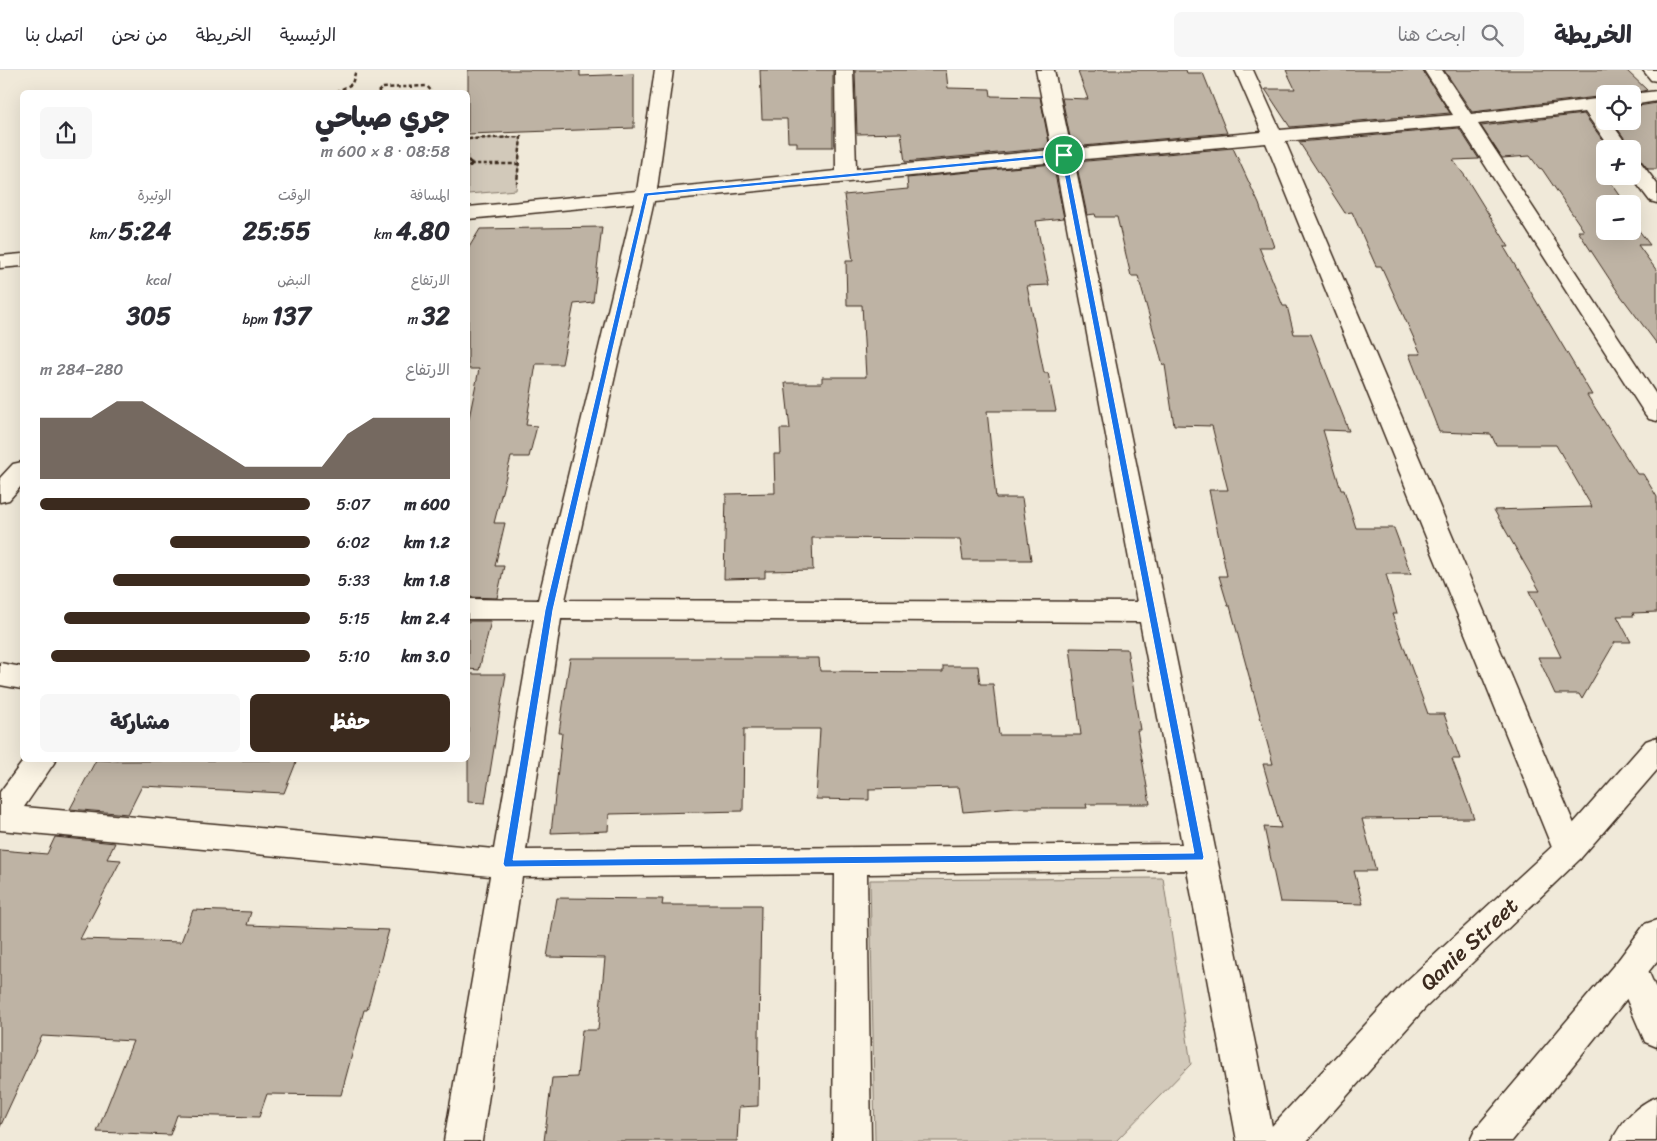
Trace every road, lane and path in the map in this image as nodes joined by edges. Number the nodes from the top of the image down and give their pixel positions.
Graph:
1 (356, 70) edge
2 (664, 70) edge
3 (844, 70) edge
4 (1045, 70) edge
5 (1244, 70) edge
6 (1433, 70) edge
7 (1652, 70) edge
8 (1657, 76) edge
9 (340, 90) edge
10 (380, 90) edge
11 (430, 90) edge
12 (1657, 96) edge
13 (1641, 99) edge
14 (1596, 105) edge
15 (1464, 120) junction
16 (1273, 136) junction
17 (470, 139) edge
18 (1064, 155) junction
19 (472, 163) joint
20 (518, 164) junction
21 (470, 166) edge
22 (1641, 176) edge
23 (846, 177) junction
24 (516, 190) dead end
25 (646, 194) junction
26 (1657, 197) edge
27 (470, 216) edge
28 (20, 260) edge
29 (0, 262) edge
30 (1657, 414) edge
31 (20, 472) edge
32 (0, 494) edge
33 (470, 609) edge
34 (549, 610) junction
35 (1152, 612) junction
36 (0, 674) edge
37 (20, 678) edge
38 (1657, 749) edge
39 (40, 762) edge
40 (0, 816) edge
41 (1569, 850) junction
42 (1199, 857) junction
43 (851, 861) junction
44 (508, 864) junction
45 (1657, 934) edge
46 (1631, 970) junction
47 (1657, 1031) edge
48 (1657, 1114) edge
49 (464, 1141) edge
50 (852, 1141) edge
51 (1256, 1141) edge
52 (1283, 1141) edge
53 (1489, 1141) edge
54 (1631, 1141) edge

1 - 9 path
2 - 25 street
3 - 23 street
4 - 18 street
5 - 16 street
6 - 15 street
7 - 8 street
10 - 11 path
12 - 13 street
14 - 15 street
15 - 16 street
15 - 30 street
16 - 18 street
16 - 41 street
17 - 20 path
18 - 23 street
18 - 35 street
19 - 20 path
19 - 21 path
20 - 24 path
22 - 26 street
23 - 25 street
25 - 27 street
25 - 34 street
28 - 29 street
31 - 32 street
33 - 34 street
34 - 35 street
34 - 44 street
35 - 42 street
36 - 37 street
38 - 41 street, Qanie Street
39 - 40 street
40 - 44 street
41 - 52 street, Qanie Street
42 - 43 street
42 - 51 street
43 - 44 street
43 - 50 street
44 - 49 street
45 - 46 street
46 - 47 street
46 - 53 street
48 - 54 street

